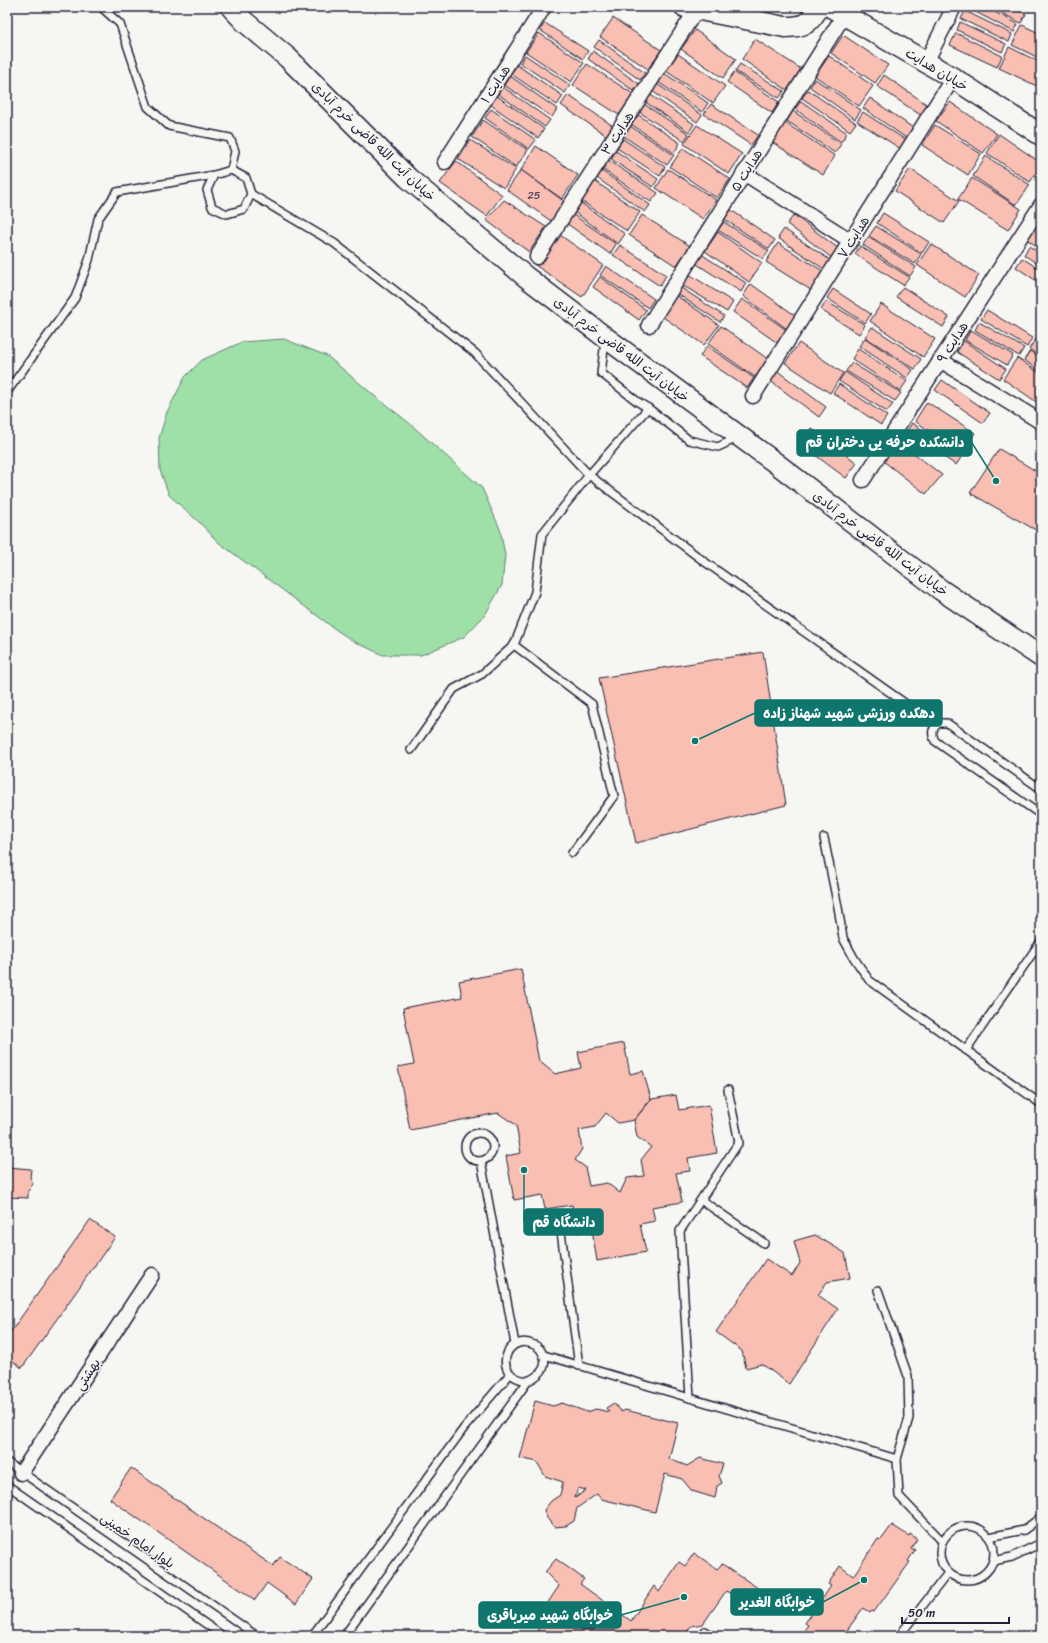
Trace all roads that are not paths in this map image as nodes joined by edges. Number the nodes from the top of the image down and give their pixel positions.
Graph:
1 (101, 7) edge
2 (231, 7) edge
3 (544, 7) edge
4 (819, 7) edge
5 (954, 7) edge
6 (691, 8) edge
7 (837, 11) edge
8 (243, 14) edge
9 (926, 62) junction
10 (953, 78) junction
11 (1040, 131) edge
12 (445, 162) dead end
13 (230, 170) junction
14 (744, 173) junction
15 (214, 175) junction
16 (251, 194) junction
17 (1041, 205) edge
18 (850, 241) junction
19 (537, 257) dead end
20 (649, 324) dead end
21 (606, 338) junction
22 (940, 360) junction
23 (7, 392) edge
24 (753, 396) dead end
25 (648, 408) junction
26 (1041, 422) edge
27 (740, 437) junction
28 (589, 475) junction
29 (862, 480) dead end
30 (514, 645) junction
31 (1041, 657) edge
32 (936, 725) junction
33 (411, 750) dead end
34 (1041, 789) edge
35 (1041, 815) edge
36 (824, 838) dead end
37 (572, 853) dead end
38 (1041, 941) edge
39 (966, 1050) junction
40 (728, 1090) dead end
41 (1041, 1104) edge
42 (481, 1161) junction
43 (701, 1200) junction
44 (561, 1232) dead end
45 (764, 1243) dead end
46 (152, 1275) dead end
47 (878, 1290) dead end
48 (515, 1344) junction
49 (544, 1355) junction
50 (579, 1366) junction
51 (510, 1374) junction
52 (528, 1381) junction
53 (690, 1398) junction
54 (897, 1459) junction
55 (7, 1462) edge
56 (21, 1473) junction
57 (7, 1485) edge
58 (1041, 1517) edge
59 (989, 1537) junction
60 (942, 1541) junction
61 (1041, 1543) edge
62 (993, 1561) junction
63 (948, 1573) junction
64 (705, 1631) dead end
65 (223, 1636) edge
66 (257, 1636) edge
67 (312, 1636) edge
68 (344, 1636) edge
69 (713, 1636) edge
70 (899, 1636) edge

1 - 13 lane
2 - 8 main road, خیابان آیت الله قاضی خرم آبادی
3 - 12 street, هدایت ۱
4 - 6 main road
5 - 9 street
6 - 19 street, هدایت ۳
7 - 9 main road, خیابان هدایت
7 - 14 street, هدایت ۵
8 - 21 main road, خیابان آیت الله قاضی خرم آبادی
9 - 10 main road, خیابان هدایت
10 - 11 main road, خیابان هدایت
10 - 18 street, هدایت ۷
13 - 15 lane
13 - 16 lane
14 - 18 street
14 - 20 street, هدایت ۵
15 - 16 lane
15 - 23 lane
16 - 28 lane
17 - 22 street, هدایت ۹
18 - 24 street, هدایت ۷
21 - 25 lane
21 - 27 main road, خیابان آیت الله قاضی خرم آبادی
22 - 26 street
22 - 29 street, هدایت ۹
25 - 27 lane
25 - 28 lane
27 - 31 main road, خیابان آیت الله قاضی خرم آبادی
28 - 30 lane
28 - 32 lane
30 - 33 lane
30 - 37 lane
32 - 34 lane
32 - 35 lane
36 - 39 lane
38 - 39 lane
39 - 41 lane
40 - 43 lane
42 - 42 lane
42 - 48 lane
43 - 45 lane
43 - 53 lane
44 - 50 lane
46 - 56 street, بهشتی
47 - 54 lane
48 - 49 lane
48 - 51 lane
49 - 50 lane
49 - 52 lane
50 - 53 lane
51 - 52 lane
51 - 67 lane
52 - 68 lane
53 - 54 lane
54 - 60 lane
55 - 56 lane, بلوار امام خمینی
56 - 66 lane, بلوار امام خمینی
57 - 65 lane
58 - 59 lane
59 - 60 lane
59 - 62 lane
60 - 63 lane
61 - 62 lane
62 - 63 lane
63 - 70 lane
64 - 69 lane

